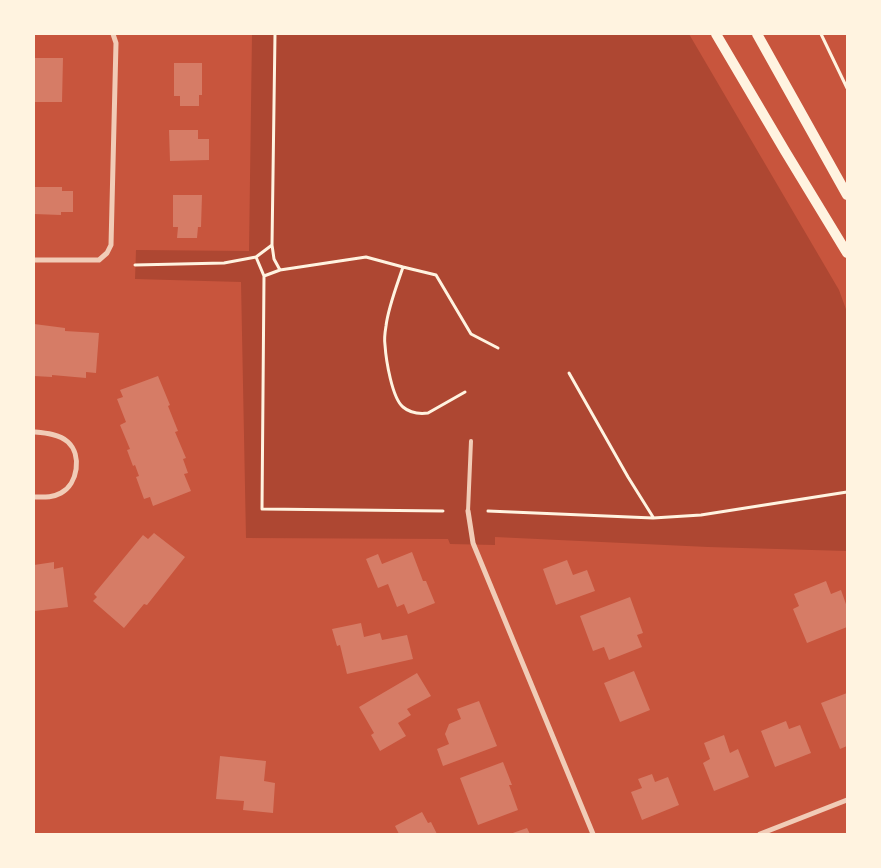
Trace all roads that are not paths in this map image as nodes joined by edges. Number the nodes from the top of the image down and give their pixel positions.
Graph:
1 (113, 34) edge
2 (716, 34) edge
3 (757, 34) edge
4 (847, 195) edge
5 (847, 253) edge
6 (34, 260) edge
7 (34, 432) edge
8 (471, 441) dead end
9 (34, 497) edge
10 (468, 511) joint
11 (847, 800) edge
12 (593, 834) edge
13 (760, 834) edge

1 - 6 street
2 - 5 main road
3 - 4 main road
7 - 9 street
8 - 10 lane
10 - 12 street
11 - 13 street

